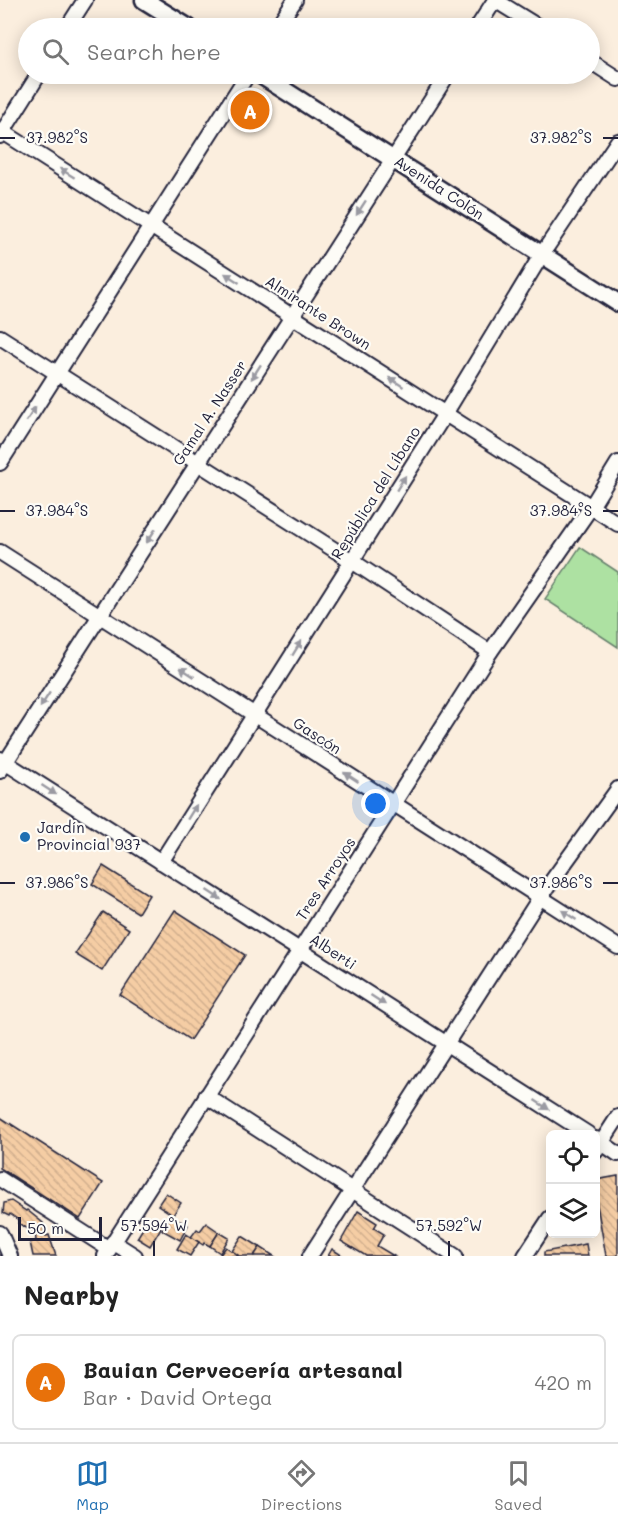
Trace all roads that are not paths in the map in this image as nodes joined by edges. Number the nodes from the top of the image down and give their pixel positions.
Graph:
1 (85, 0) edge
2 (144, 0) edge
3 (295, 0) edge
4 (495, 0) edge
5 (73, 18) edge
6 (173, 18) edge
7 (283, 18) edge
8 (483, 18) edge
9 (524, 18) edge
10 (600, 67) edge
11 (618, 79) edge
12 (32, 84) edge
13 (242, 84) edge
14 (276, 84) edge
15 (442, 84) edge
16 (1, 132) edge
17 (618, 141) edge
18 (393, 159) junction
19 (151, 226) junction
20 (542, 254) junction
21 (618, 303) edge
22 (292, 316) junction
23 (0, 337) edge
24 (57, 374) junction
25 (445, 414) junction
26 (0, 463) edge
27 (198, 463) junction
28 (618, 463) edge
29 (591, 507) junction
30 (618, 524) edge
31 (0, 552) edge
32 (352, 561) junction
33 (99, 616) junction
34 (490, 652) junction
35 (254, 715) junction
36 (2, 764) edge
37 (618, 789) edge
38 (393, 805) junction
39 (161, 862) junction
40 (541, 896) junction
41 (618, 947) edge
42 (300, 950) junction
43 (446, 1044) junction
44 (207, 1096) junction
45 (618, 1117) edge
46 (582, 1130) edge
47 (600, 1141) edge
48 (600, 1146) edge
49 (618, 1154) edge
50 (0, 1179) edge
51 (353, 1190) junction
52 (546, 1224) edge
53 (109, 1249) edge
54 (135, 1256) edge
55 (310, 1256) edge
56 (455, 1256) edge
57 (525, 1256) edge

1 - 5 street
2 - 6 main road
3 - 7 street
4 - 8 street
4 - 9 street
10 - 11 street
12 - 16 street
13 - 19 street
14 - 18 main road, Avenida Colón
15 - 18 street, Gamal A. Nasser
19 -> 16 street, Almirante Brown
17 - 20 street, República del Líbano
18 - 20 main road, Avenida Colón
18 -> 22 street, Gamal A. Nasser
22 -> 19 street, Almirante Brown
19 - 24 street
20 - 21 main road, Avenida Colón
20 - 25 street, República del Líbano
25 -> 22 street, Almirante Brown
22 -> 27 street, Gamal A. Nasser
23 - 24 street
26 -> 24 street
24 - 27 street
25 - 29 street, Almirante Brown
32 -> 25 street, República del Líbano
27 - 32 street
27 -> 33 street, Gamal A. Nasser
28 - 29 street, Tres Arroyos
29 - 30 street, Almirante Brown
29 - 34 street, Tres Arroyos
31 - 33 street, Gascón
32 - 34 street
35 -> 32 street, República del Líbano
35 -> 33 street, Gascón
33 -> 36 street, Gamal A. Nasser
34 - 38 street, Tres Arroyos
38 -> 35 street, Gascón
39 -> 35 street, República del Líbano
36 -> 39 street, Alberti
37 - 40 street
38 - 40 street, Gascón
38 - 42 street, Tres Arroyos
39 -> 42 street, Alberti
41 -> 40 street, Gascón
40 - 43 street
42 -> 43 street, Alberti
42 - 44 street, Tres Arroyos
43 -> 46 street, Alberti
43 - 51 street
44 - 51 street
44 - 53 street, Tres Arroyos
45 - 47 street
48 - 49 street
50 - 53 street
51 - 55 street
51 - 56 street
52 - 57 street
53 - 54 street

